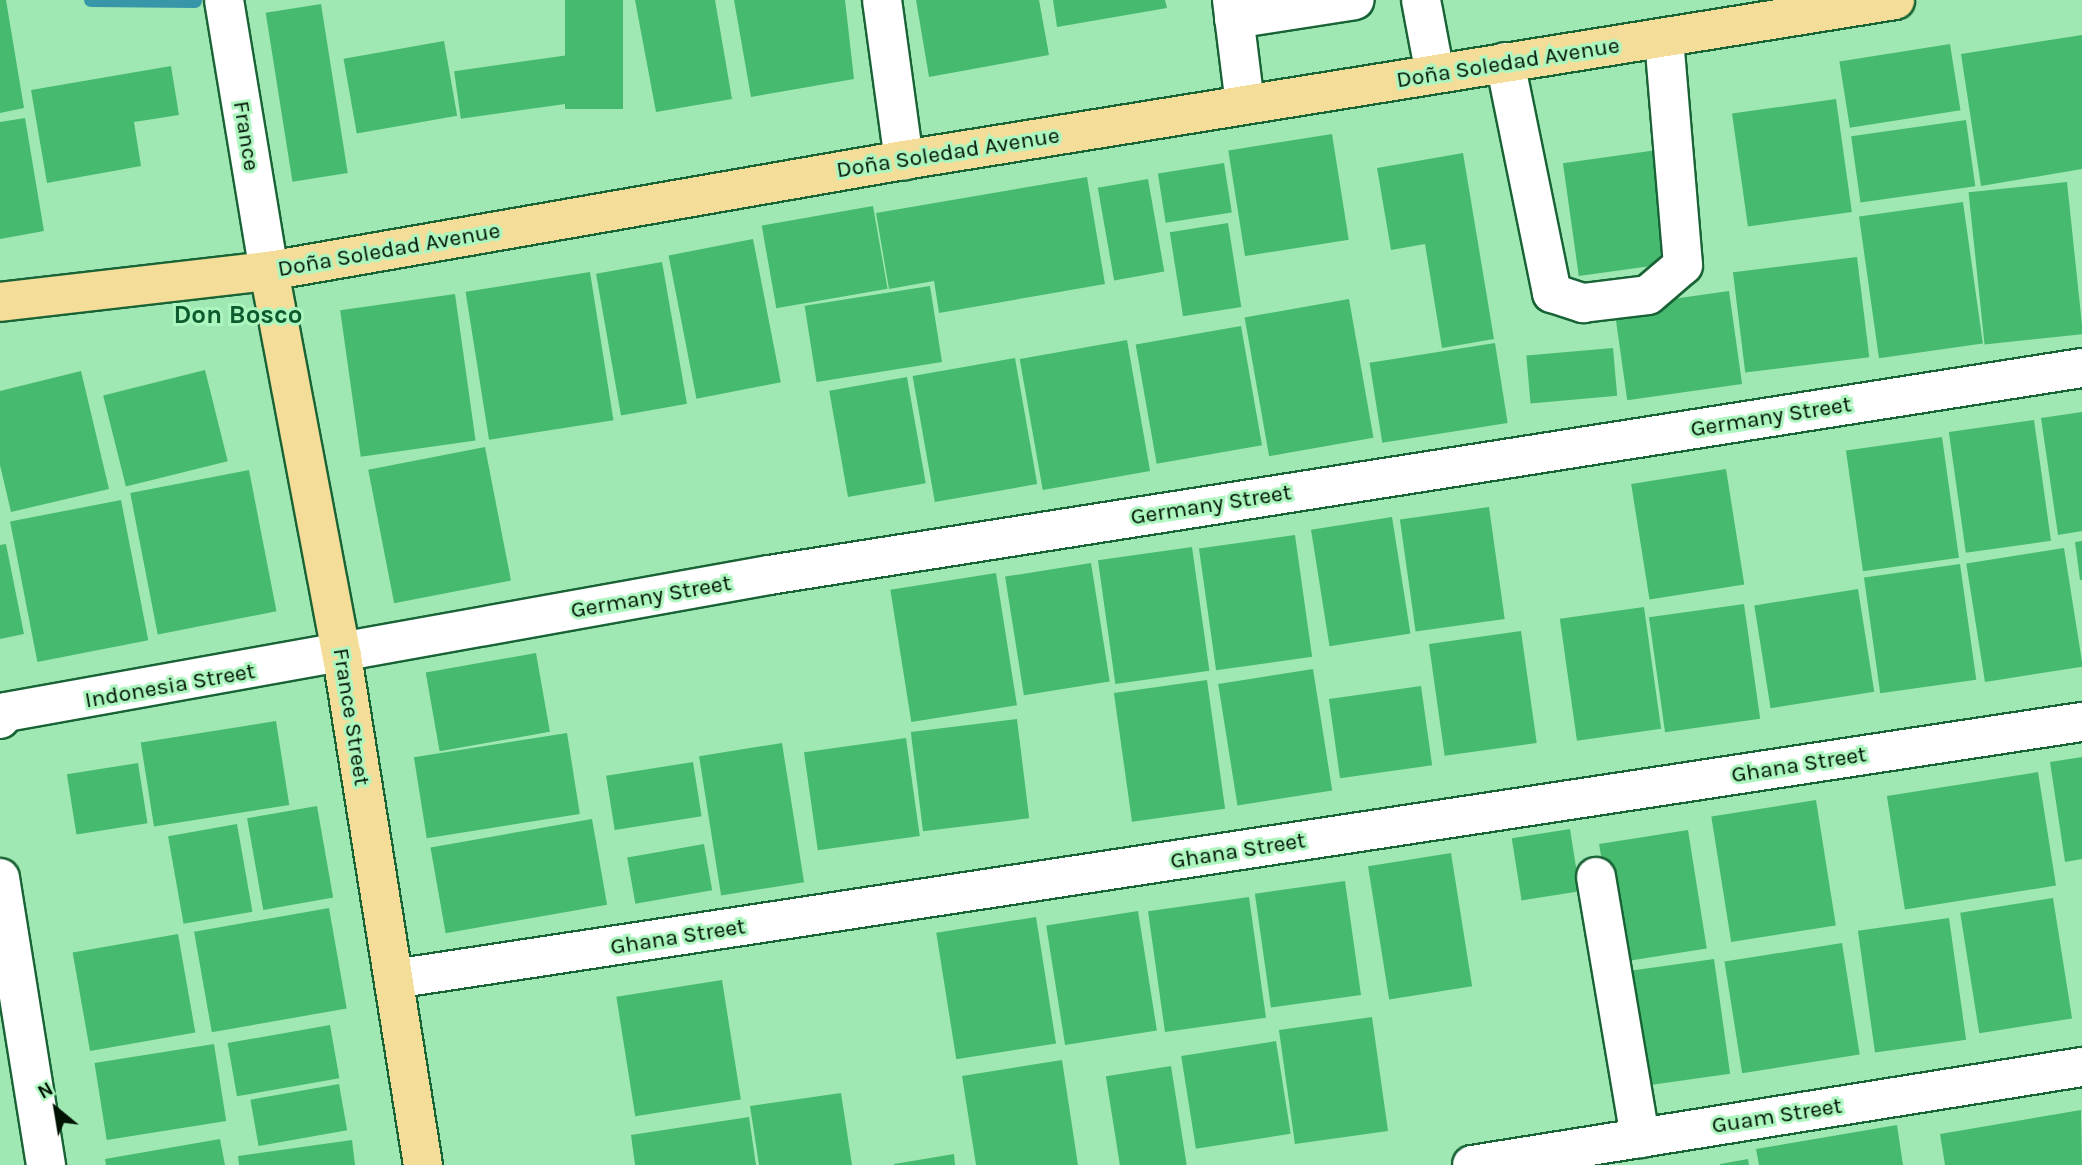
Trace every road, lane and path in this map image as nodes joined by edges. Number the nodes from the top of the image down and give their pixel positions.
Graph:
1 (223, 0) edge
2 (882, 0) edge
3 (1355, 0) edge
4 (1421, 0) edge
5 (1895, 0) edge
6 (1233, 9) edge
7 (1664, 38) junction
8 (1505, 62) junction
9 (1434, 74) junction
10 (1245, 104) junction
11 (904, 159) junction
12 (269, 271) junction
13 (0, 302) edge
14 (2082, 368) edge
15 (342, 656) junction
16 (0, 719) edge
17 (2082, 722) edge
18 (1596, 877) dead end
19 (0, 878) edge
20 (394, 979) junction
21 (2082, 1067) edge
22 (1640, 1138) junction
23 (46, 1165) edge
24 (423, 1165) edge
25 (1472, 1165) edge

1 - 12 street, France
2 - 11 street
3 - 6 street
4 - 9 street
5 - 7 main road, Doña Soledad Avenue
6 - 10 street
7 - 8 main road, Doña Soledad Avenue
7 - 8 street
8 - 9 main road, Doña Soledad Avenue
9 - 10 main road, Doña Soledad Avenue
10 - 11 main road, Doña Soledad Avenue
11 - 12 main road, Doña Soledad Avenue
12 - 13 main road, Doña Soledad Avenue
12 - 15 main road, France Street
14 - 15 street, Germany Street
15 - 16 street, Indonesia Street
15 - 20 main road, France Street
17 - 20 street, Ghana Street
18 - 22 street
19 - 23 street
20 - 24 main road, France Street
21 - 22 street, Guam Street
22 - 25 street, Guam Street

